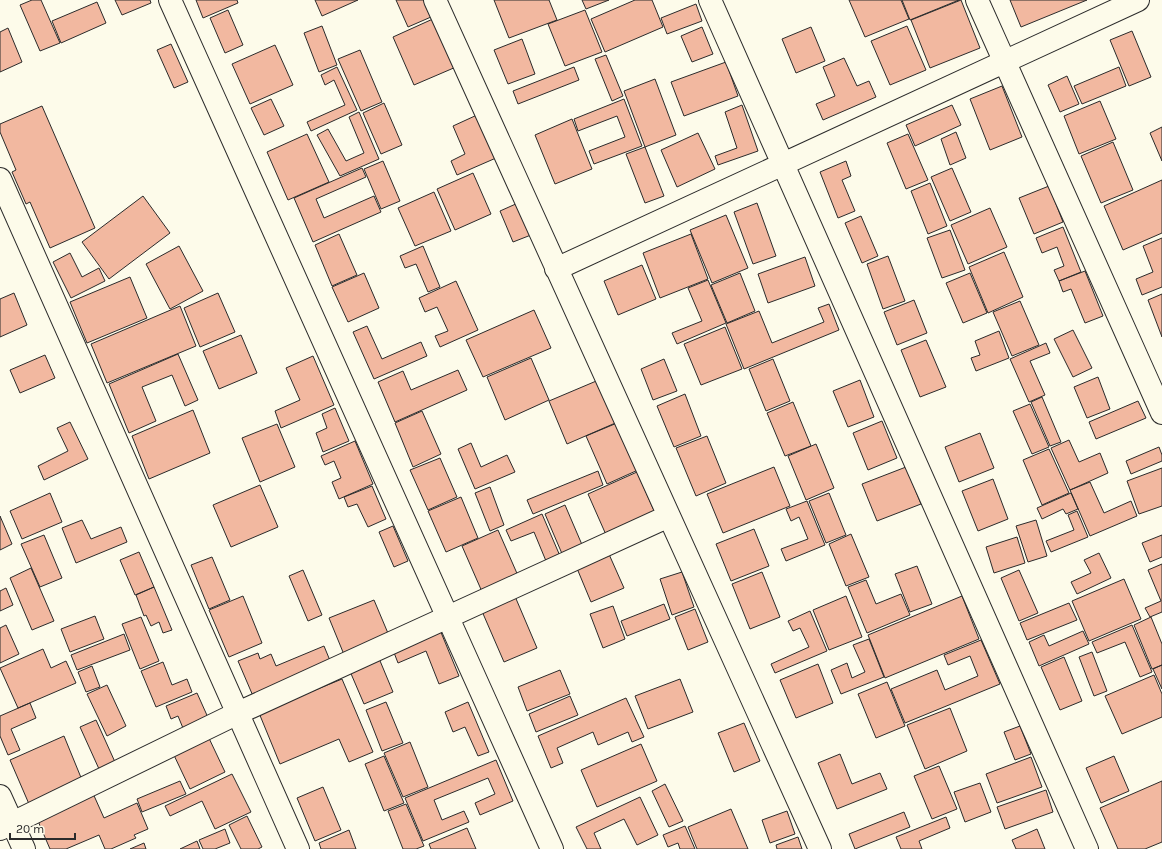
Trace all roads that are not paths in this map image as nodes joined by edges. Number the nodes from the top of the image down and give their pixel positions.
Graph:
1 (170, 0) edge
2 (435, 0) edge
3 (710, 0) edge
4 (977, 0) edge
5 (1138, 0) edge
6 (1004, 62) junction
7 (783, 164) junction
8 (0, 179) edge
9 (556, 269) junction
10 (1162, 413) edge
11 (669, 516) junction
12 (448, 618) junction
13 (238, 713) junction
14 (0, 796) edge
15 (6, 826) edge
16 (24, 849) edge
17 (298, 849) edge
18 (552, 849) edge
19 (820, 849) edge
20 (1087, 849) edge

1 - 12 street
2 - 9 street
3 - 7 street
4 - 6 street
5 - 6 street
6 - 7 street
6 - 10 street
7 - 9 street
7 - 20 street
8 - 13 street
9 - 11 street
11 - 12 street
11 - 19 street
12 - 13 street
12 - 18 street
13 - 15 street
13 - 17 street
14 - 15 street
15 - 16 street

